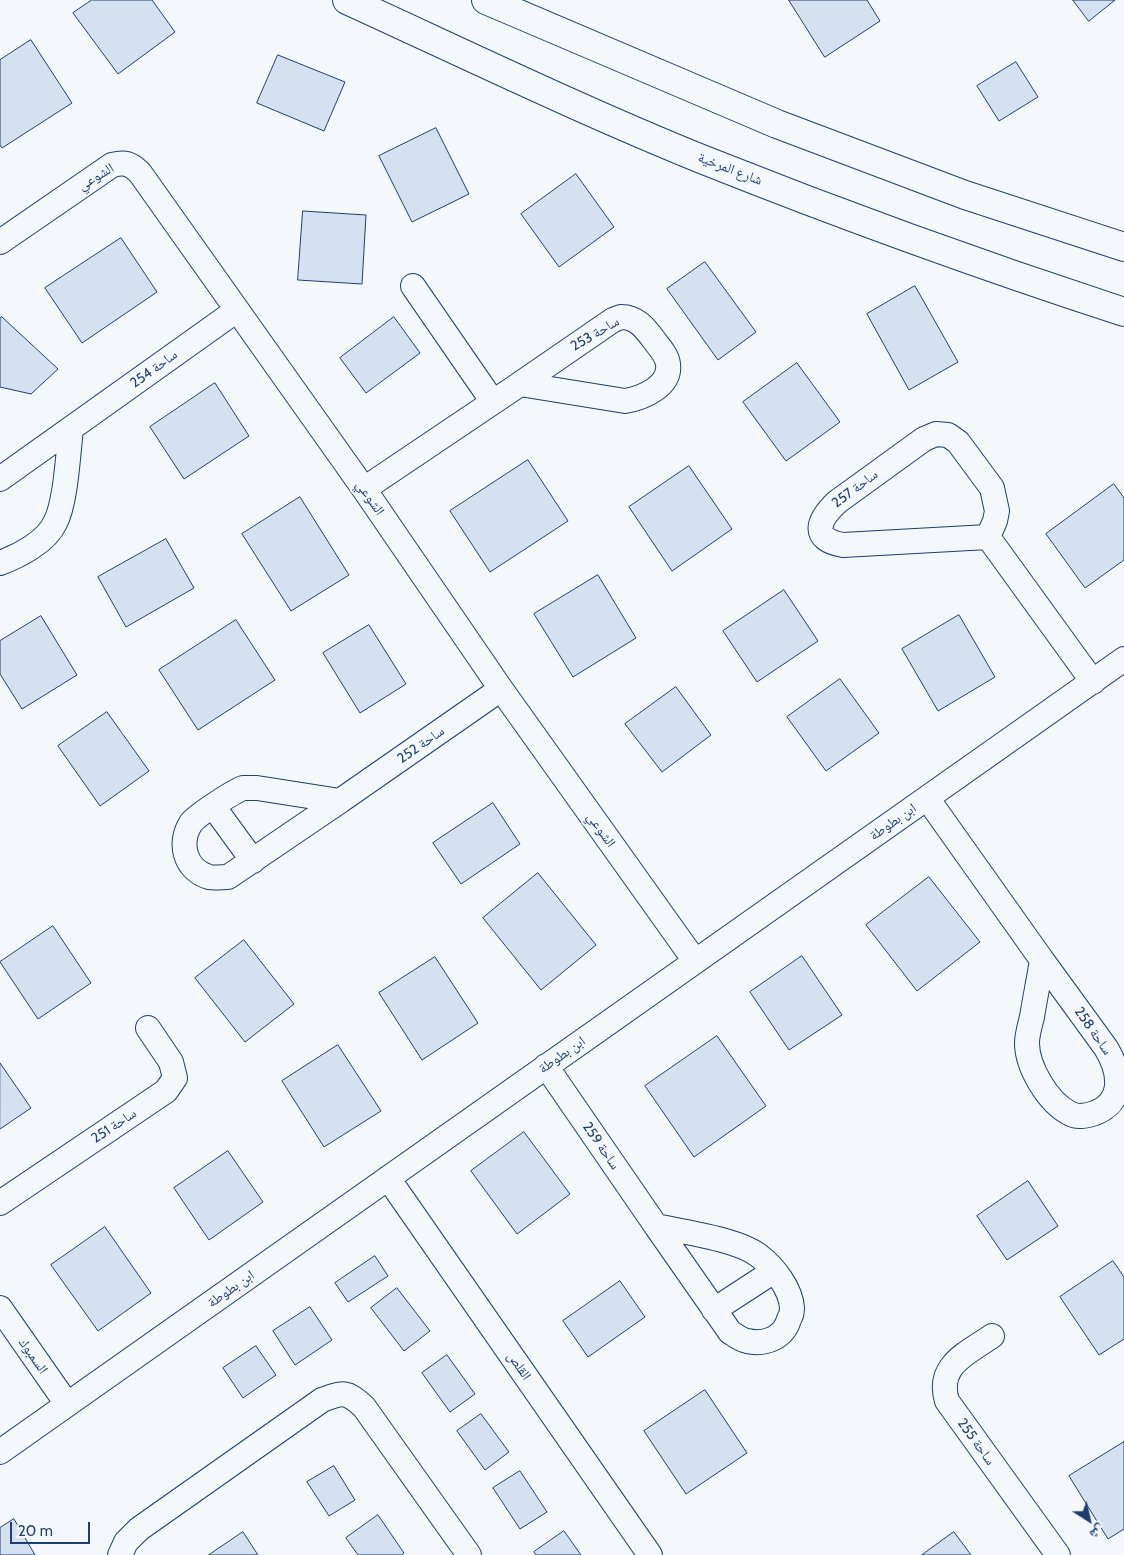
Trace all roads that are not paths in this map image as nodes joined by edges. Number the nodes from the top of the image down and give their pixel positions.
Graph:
1 (347, 0) edge
2 (486, 0) edge
3 (0, 242) edge
4 (1124, 247) edge
5 (413, 286) dead end
6 (237, 310) junction
7 (1124, 312) edge
8 (520, 384) junction
9 (492, 402) junction
10 (71, 429) junction
11 (0, 479) edge
12 (364, 489) junction
13 (988, 537) junction
14 (0, 563) edge
15 (1124, 659) edge
16 (1092, 682) junction
17 (501, 689) junction
18 (927, 798) junction
19 (340, 801) junction
20 (213, 806) junction
21 (253, 861) junction
22 (1042, 960) junction
23 (695, 961) junction
24 (148, 1028) dead end
25 (546, 1066) junction
26 (388, 1178) junction
27 (0, 1202) edge
28 (656, 1226) junction
29 (774, 1271) junction
30 (0, 1308) edge
31 (714, 1310) junction
32 (992, 1336) dead end
33 (67, 1404) junction
34 (0, 1452) edge
35 (120, 1555) edge
36 (469, 1555) edge
37 (650, 1555) edge
38 (1058, 1555) edge

1 - 7 highway, شارع المرخية
2 - 4 highway
3 - 6 street, الشوعي
5 - 9 street
6 - 10 street, ساحة 254
6 - 12 street, الشوعي
8 - 8 street, ساحة 253
8 - 9 street, ساحة 253
9 - 12 street, ساحة 253
10 - 11 street, ساحة 254
10 - 14 street
12 - 17 street, الشوعي
13 - 13 street, ساحة 257
13 - 16 street
15 - 16 street, ابن بطوطة
16 - 18 street, ابن بطوطة
17 - 19 street, ساحة 252
17 - 23 street, الشوعي
18 - 22 street, ساحة 258
18 - 23 street, ابن بطوطة
19 - 20 street, ساحة 252
19 - 21 street, ساحة 252
20 - 21 street
20 - 21 street, ساحة 252
22 - 22 street, ساحة 258
23 - 25 street, ابن بطوطة
24 - 27 street, ساحة 251
25 - 26 street, ابن بطوطة
25 - 28 street, ساحة 259
26 - 33 street, ابن بطوطة
26 - 37 street, القلص
28 - 29 street, ساحة 259
28 - 31 street, ساحة 259
29 - 31 street
29 - 31 street, ساحة 259
30 - 33 street, السمبوك
32 - 38 street, ساحة 255
33 - 34 street, ابن بطوطة
35 - 36 street

